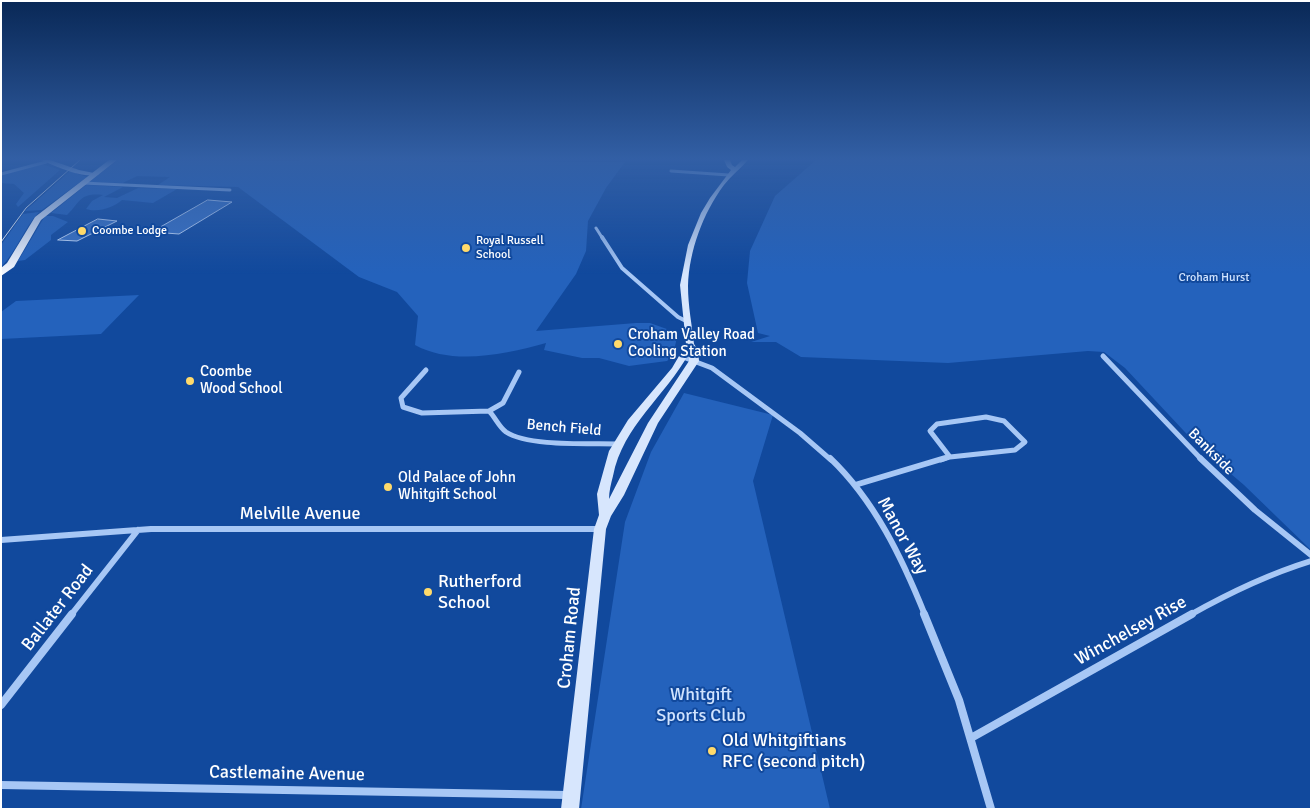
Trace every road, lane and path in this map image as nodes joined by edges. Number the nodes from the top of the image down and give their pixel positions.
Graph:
1 (64, 198) edge
2 (714, 198) edge
3 (596, 228) dead end
4 (1, 273) edge
5 (688, 322) junction
6 (1103, 356) dead end
7 (688, 358) junction
8 (426, 370) dead end
9 (519, 372) dead end
10 (489, 411) junction
11 (618, 444) junction
12 (950, 457) junction
13 (855, 485) junction
14 (603, 522) junction
15 (138, 530) junction
16 (1, 540) edge
17 (1311, 555) edge
18 (1311, 561) edge
19 (1, 705) edge
20 (972, 738) junction
21 (1, 785) edge
22 (572, 802) edge
23 (991, 809) edge

1 - 4 main road
2 - 5 street
3 - 5 street
5 - 7 street
6 - 17 street, Bankside
7 - 11 street, Croham Road
7 - 13 street, Manor Way
7 - 14 street
8 - 10 street
9 - 10 street
10 - 11 street, Bench Field
11 - 14 street, Croham Road
12 - 12 street
12 - 13 street
13 - 20 street, Manor Way
14 - 15 street, Melville Avenue
14 - 22 street, Croham Road
15 - 16 street, Melville Avenue
15 - 19 street, Ballater Road
18 - 20 street, Winchelsey Rise
20 - 23 street, Manor Way
21 - 22 street, Castlemaine Avenue

